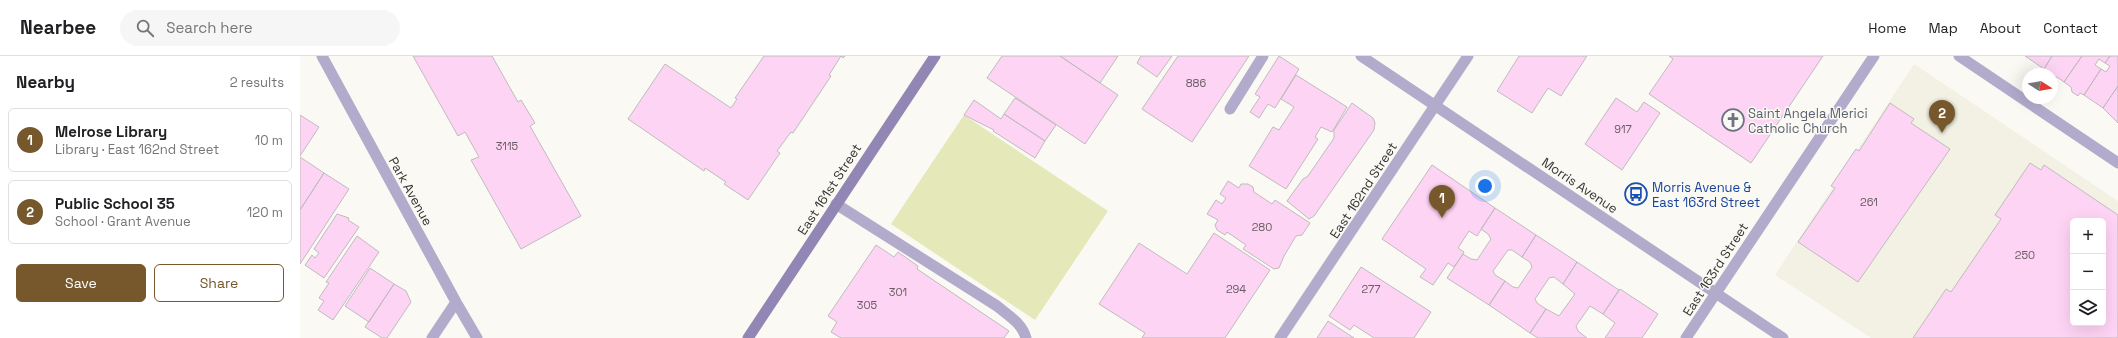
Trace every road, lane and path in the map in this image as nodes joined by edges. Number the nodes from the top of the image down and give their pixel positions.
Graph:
1 (322, 56) edge
2 (935, 56) edge
3 (1263, 56) edge
4 (1361, 56) edge
5 (1468, 56) edge
6 (1874, 56) edge
7 (1959, 56) edge
8 (1435, 106) junction
9 (1230, 109) dead end
10 (2118, 163) edge
11 (836, 204) junction
12 (1716, 293) junction
13 (456, 302) junction
14 (432, 338) edge
15 (478, 338) edge
16 (748, 338) edge
17 (1026, 338) edge
18 (1280, 338) edge
19 (1686, 338) edge
20 (1783, 338) edge

1 - 13 street, Park Avenue
2 - 11 main road, East 161st Street
3 - 9 street
4 - 8 street, Morris Avenue
5 - 8 street, East 162nd Street
6 - 12 street, East 163rd Street
7 - 10 street
8 - 12 street, Morris Avenue
8 - 18 street, East 162nd Street
11 - 16 main road, East 161st Street
11 - 17 street
12 - 19 street, East 163rd Street
12 - 20 street, Morris Avenue
13 - 14 street
13 - 15 street, Park Avenue

